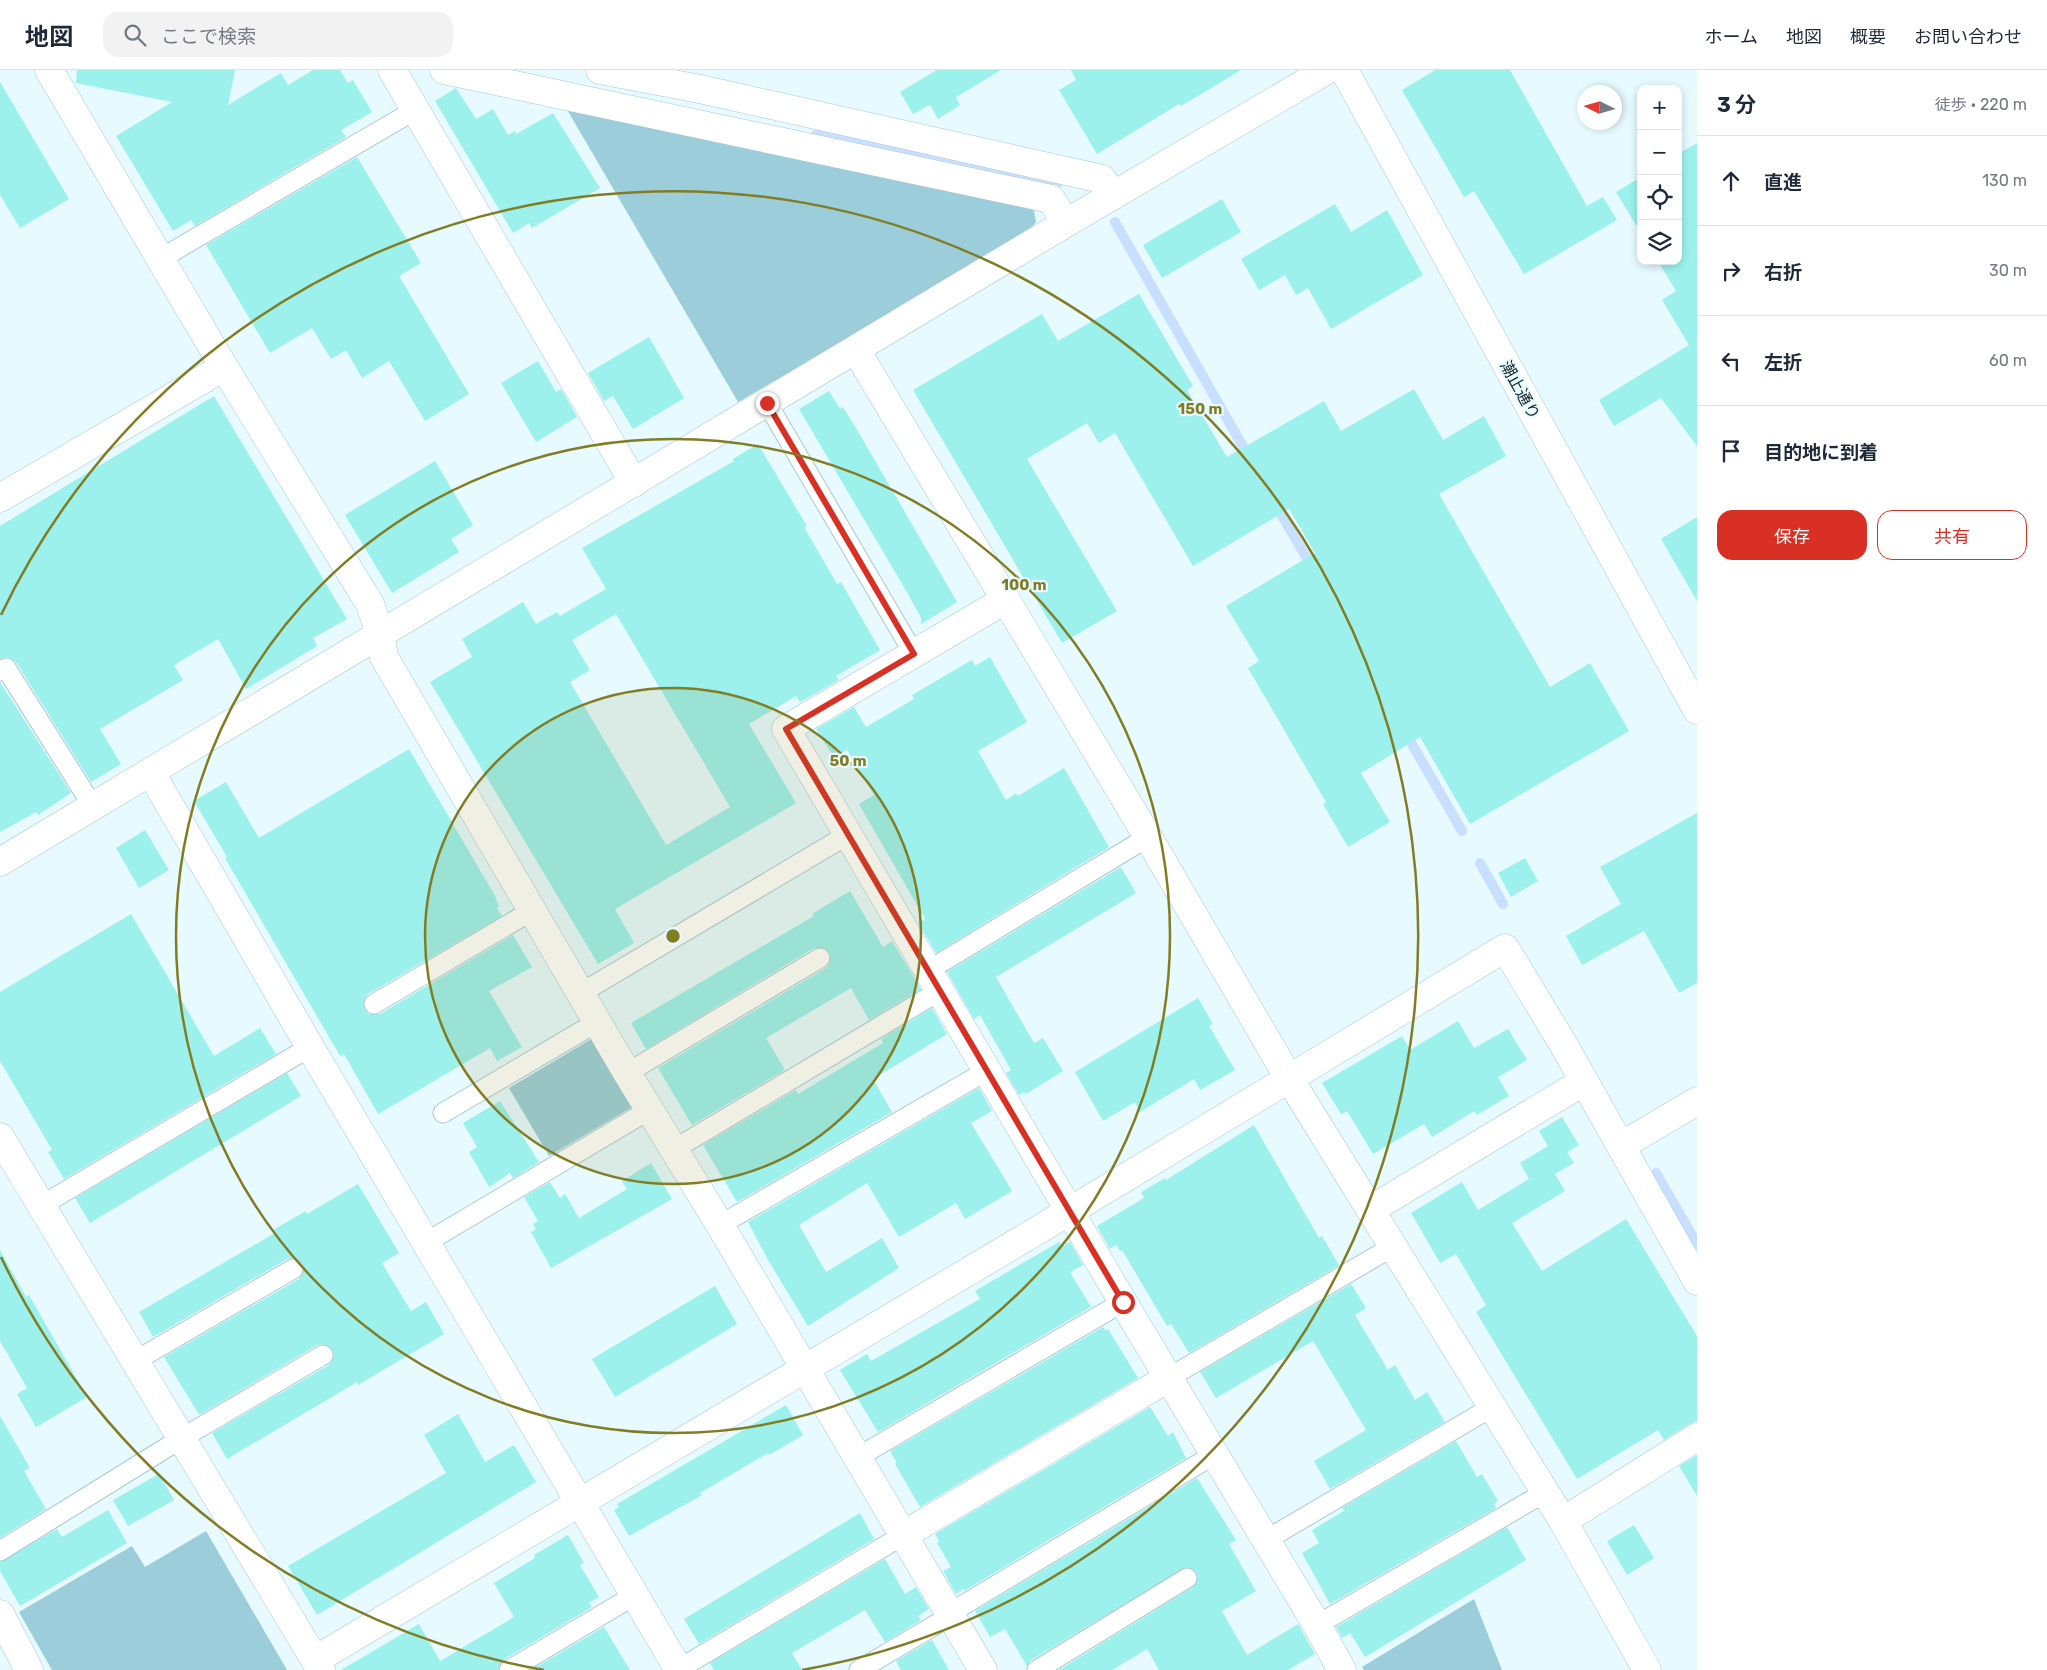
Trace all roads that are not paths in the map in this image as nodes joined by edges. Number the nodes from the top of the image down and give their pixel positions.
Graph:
1 (49, 70) edge
2 (392, 70) edge
3 (444, 70) edge
4 (600, 70) edge
5 (1327, 70) edge
6 (1344, 70) edge
7 (695, 80) edge
8 (415, 110) junction
9 (1113, 196) junction
10 (1066, 223) junction
11 (160, 258) junction
12 (856, 350) junction
13 (224, 367) junction
14 (767, 403) junction
15 (634, 483) junction
16 (0, 498) edge
17 (1005, 600) junction
18 (380, 634) junction
19 (914, 654) junction
20 (0, 671) edge
21 (1697, 710) edge
22 (151, 773) junction
23 (92, 805) junction
24 (849, 834) junction
25 (1148, 837) junction
26 (0, 862) edge
27 (533, 910) junction
28 (820, 958) dead end
29 (935, 980) junction
30 (581, 993) junction
31 (374, 1004) dead end
32 (597, 1022) junction
33 (310, 1046) junction
34 (988, 1070) junction
35 (627, 1073) junction
36 (1290, 1080) junction
37 (1583, 1082) junction
38 (1697, 1101) edge
39 (649, 1110) junction
40 (443, 1113) dead end
41 (0, 1137) edge
42 (1621, 1146) junction
43 (673, 1150) junction
44 (42, 1205) junction
45 (1370, 1210) junction
46 (1070, 1211) junction
47 (720, 1225) junction
48 (427, 1242) junction
49 (1392, 1247) junction
50 (293, 1269) dead end
51 (1697, 1281) edge
52 (1123, 1302) junction
53 (323, 1354) dead end
54 (135, 1361) junction
55 (804, 1370) junction
56 (1170, 1377) junction
57 (1492, 1407) junction
58 (1697, 1437) edge
59 (182, 1438) junction
60 (1215, 1454) junction
61 (858, 1457) junction
62 (1544, 1493) junction
63 (582, 1503) junction
64 (1563, 1521) junction
65 (905, 1534) junction
66 (1266, 1540) junction
67 (0, 1551) edge
68 (1187, 1578) dead end
69 (636, 1594) junction
70 (0, 1614) edge
71 (951, 1614) junction
72 (1317, 1625) junction
73 (318, 1665) edge
74 (30, 1670) edge
75 (509, 1670) edge
76 (679, 1670) edge
77 (859, 1670) edge
78 (983, 1670) edge
79 (1038, 1670) edge
80 (1342, 1670) edge
81 (1647, 1670) edge

1 - 11 street
2 - 8 street
3 - 10 street
4 - 7 street
5 - 9 street
6 - 21 street, 潮止通り
7 - 9 street
8 - 11 lane
8 - 15 street
9 - 10 street
10 - 12 street
11 - 13 street
12 - 14 street
12 - 17 street
13 - 16 street
13 - 18 street
14 - 15 street
14 - 19 lane
15 - 18 street
17 - 19 street
17 - 25 street
18 - 22 street
18 - 27 street
19 - 24 street
20 - 23 lane
22 - 23 street
22 - 33 street
23 - 26 street
24 - 29 street
24 - 30 lane
25 - 29 lane
25 - 36 street
27 - 30 street
27 - 31 lane
28 - 35 lane
29 - 34 street
29 - 43 lane
30 - 32 street
32 - 35 street
32 - 40 lane
33 - 44 lane
33 - 48 street
34 - 46 street
34 - 47 lane
35 - 39 street
36 - 37 street
36 - 45 street
36 - 46 street
37 - 42 street
37 - 45 street
38 - 42 street
39 - 43 street
39 - 48 lane
41 - 44 street
42 - 51 street
43 - 47 street
44 - 54 street
45 - 49 street
46 - 52 street
46 - 55 street
47 - 55 street
48 - 63 street
49 - 56 lane
49 - 57 street
50 - 54 lane
52 - 56 street
52 - 61 lane
53 - 59 lane
54 - 59 street
55 - 61 street
55 - 63 street
56 - 60 street
56 - 65 street
57 - 62 street
57 - 66 lane
58 - 64 street
59 - 67 lane
59 - 73 street
60 - 66 street
60 - 71 lane
61 - 65 street
62 - 64 street
62 - 72 lane
63 - 69 street
63 - 73 street
64 - 81 street
65 - 71 street
65 - 76 lane
66 - 72 street
68 - 79 lane
69 - 75 lane
69 - 76 street
70 - 74 street
71 - 77 lane
71 - 78 street
72 - 80 street

